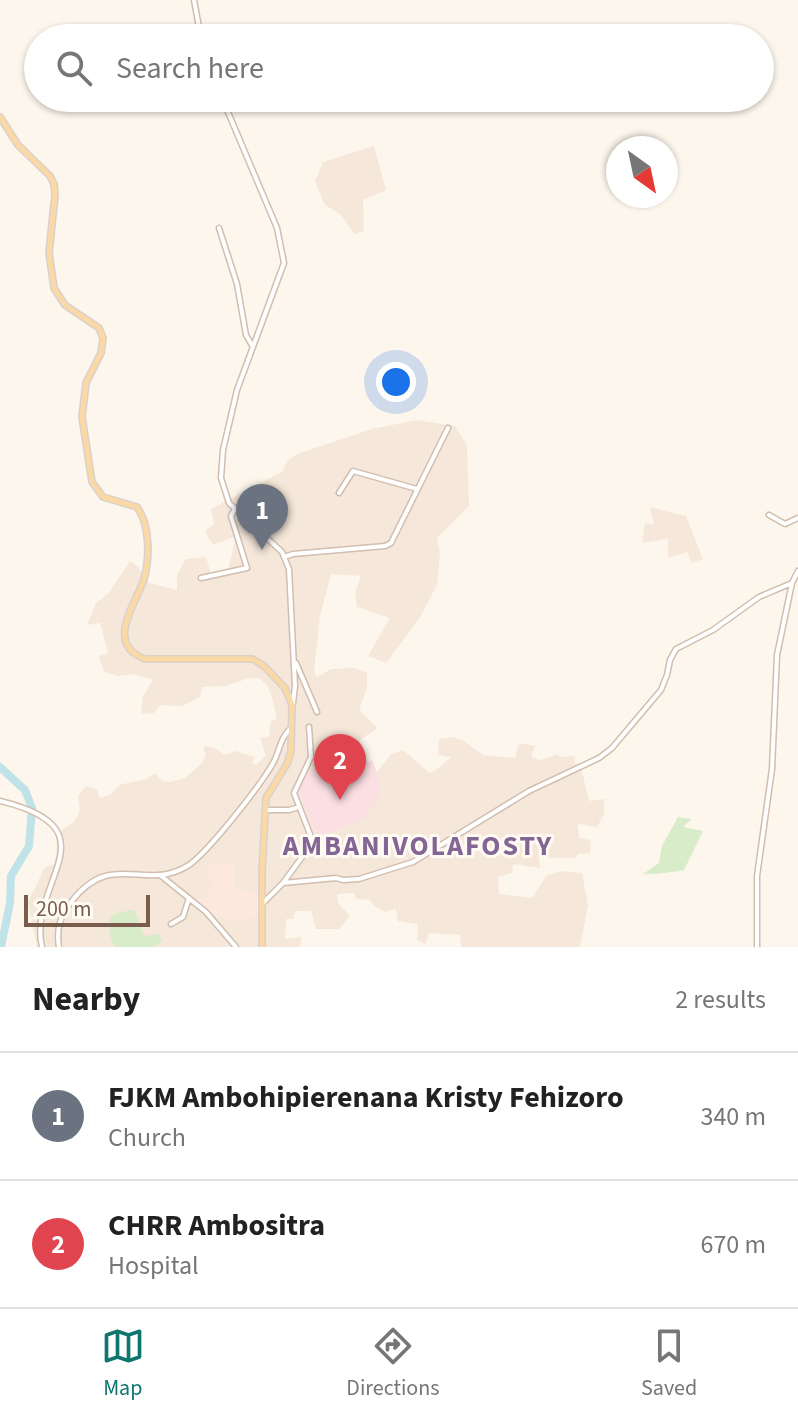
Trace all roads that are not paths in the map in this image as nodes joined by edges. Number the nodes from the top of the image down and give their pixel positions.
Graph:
1 (194, 0) edge
2 (198, 24) edge
3 (228, 112) edge
4 (0, 117) edge
5 (219, 228) dead end
6 (253, 347) junction
7 (448, 428) dead end
8 (417, 489) junction
9 (339, 493) dead end
10 (236, 509) junction
11 (769, 515) dead end
12 (798, 518) edge
13 (284, 557) junction
14 (798, 571) edge
15 (201, 578) dead end
16 (792, 583) junction
17 (294, 660) junction
18 (292, 705) junction
19 (317, 712) dead end
20 (309, 727) dead end
21 (291, 728) junction
22 (0, 801) edge
23 (299, 807) junction
24 (265, 810) junction
25 (160, 875) junction
26 (283, 883) junction
27 (189, 898) junction
28 (262, 904) junction
29 (171, 924) dead end
30 (42, 947) edge
31 (59, 947) edge
32 (236, 947) edge
33 (262, 947) edge
34 (757, 947) edge

1 - 2 street
3 - 6 street
4 - 18 main road
5 - 6 street
6 - 10 street
7 - 8 street
8 - 9 street
8 - 13 street
10 - 13 street
10 - 15 street
11 - 12 street
13 - 17 street
14 - 16 street
16 - 26 street
16 - 34 street
17 - 18 street
17 - 19 street
18 - 21 main road
20 - 23 street
21 - 24 main road
21 - 25 street
22 - 30 street
23 - 24 street
23 - 26 street
24 - 28 main road
25 - 27 street
25 - 31 street
26 - 28 street
27 - 29 street
27 - 32 street
28 - 33 main road

